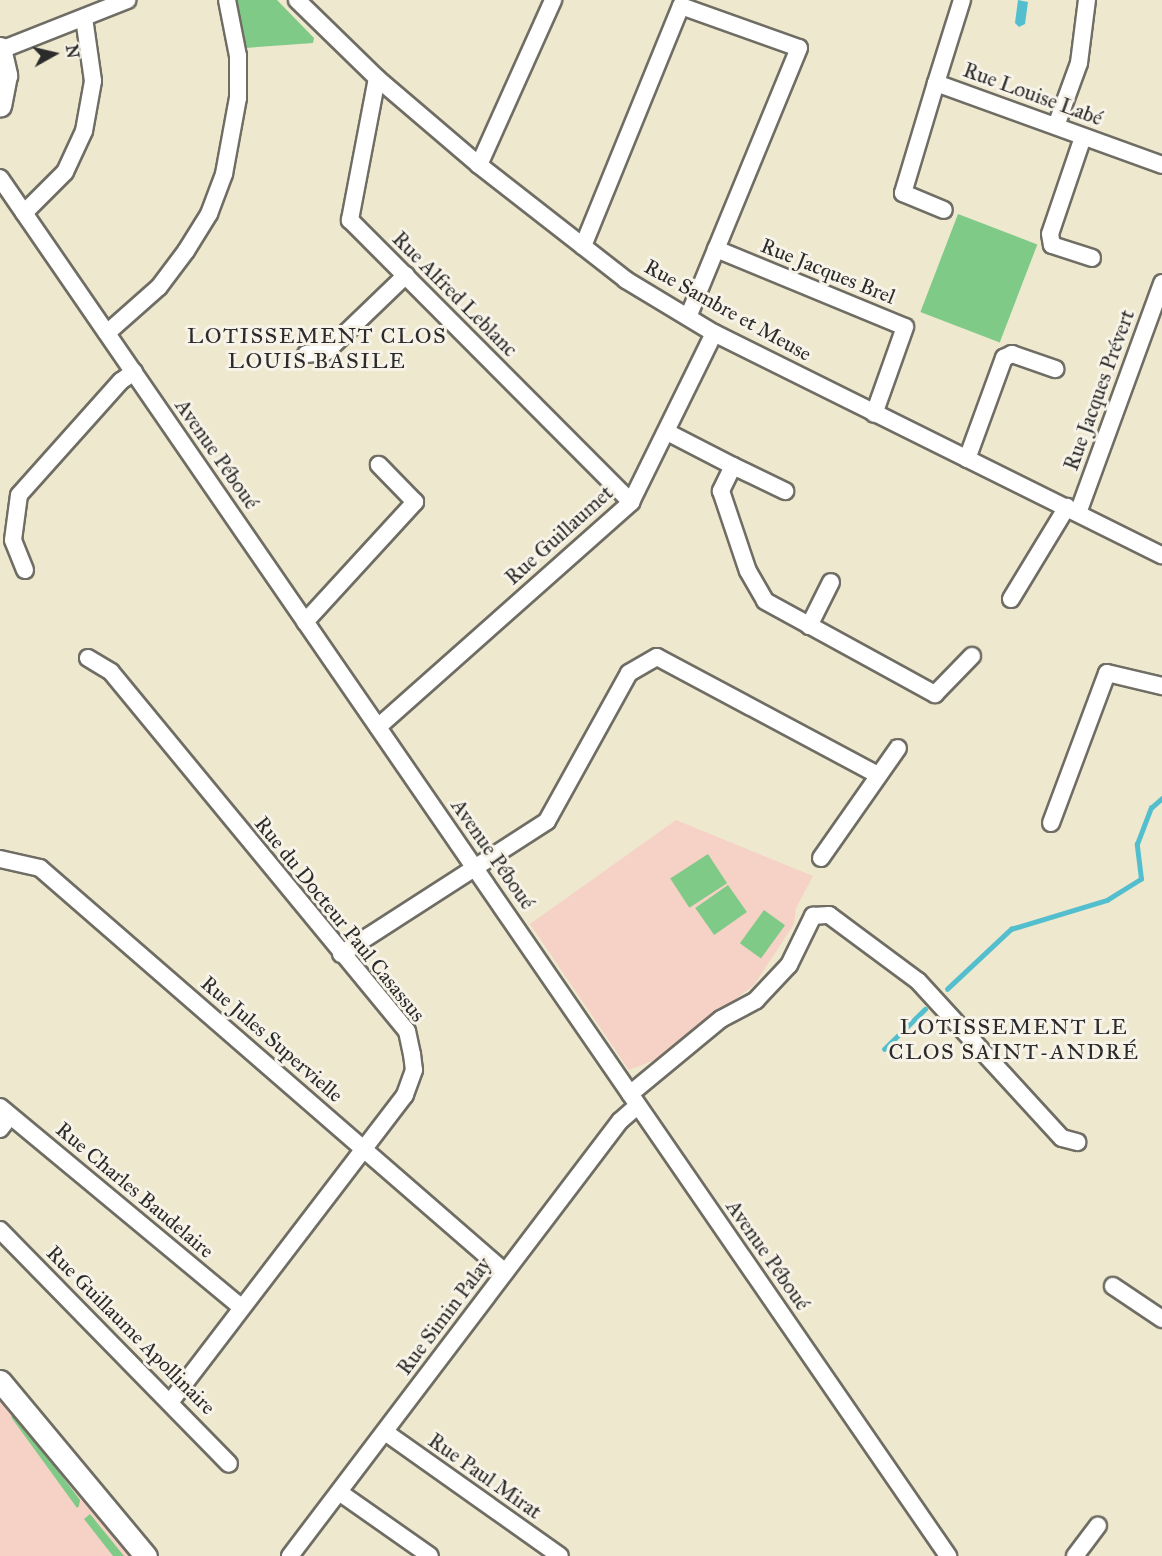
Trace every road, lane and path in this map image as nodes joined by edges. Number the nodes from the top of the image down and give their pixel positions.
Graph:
1 (127, 0) edge
2 (227, 0) edge
3 (297, 0) edge
4 (553, 0) edge
5 (962, 0) edge
6 (1087, 0) edge
7 (84, 18) junction
8 (1, 49) edge
9 (377, 78) junction
10 (936, 83) junction
11 (0, 105) edge
12 (1056, 126) junction
13 (1083, 137) junction
14 (479, 165) junction
15 (1162, 165) edge
16 (0, 178) edge
17 (944, 210) dead end
18 (24, 213) junction
19 (583, 246) junction
20 (716, 249) junction
21 (1092, 258) dead end
22 (406, 275) junction
23 (1162, 283) edge
24 (688, 317) junction
25 (107, 333) junction
26 (714, 333) junction
27 (306, 354) dead end
28 (1055, 369) dead end
29 (134, 372) junction
30 (874, 414) junction
31 (667, 432) junction
32 (967, 459) junction
33 (379, 465) dead end
34 (733, 466) junction
35 (785, 491) dead end
36 (631, 502) junction
37 (1072, 510) junction
38 (1162, 555) edge
39 (25, 570) dead end
40 (831, 582) dead end
41 (1011, 599) dead end
42 (305, 622) junction
43 (809, 626) junction
44 (972, 656) dead end
45 (88, 658) dead end
46 (1162, 686) edge
47 (378, 727) junction
48 (898, 748) dead end
49 (878, 775) junction
50 (1051, 823) dead end
51 (821, 858) dead end
52 (0, 859) edge
53 (475, 868) junction
54 (341, 954) junction
55 (633, 1100) junction
56 (3, 1117) edge
57 (1077, 1142) dead end
58 (363, 1147) junction
59 (0, 1230) edge
60 (505, 1272) junction
61 (1113, 1286) dead end
62 (241, 1307) junction
63 (1162, 1319) edge
64 (0, 1381) edge
65 (171, 1401) junction
66 (385, 1432) junction
67 (229, 1464) dead end
68 (339, 1492) junction
69 (1098, 1526) dead end
70 (146, 1556) edge
71 (290, 1556) edge
72 (430, 1556) edge
73 (560, 1556) edge
74 (948, 1556) edge
75 (1075, 1556) edge

1 - 7 street
2 - 25 street
3 - 9 street, Rue Sambre et Meuse
4 - 14 street
5 - 10 street, Rue Louise Labé
6 - 12 street
7 - 8 street
7 - 18 street
8 - 11 main road
9 - 14 street, Rue Sambre et Meuse
9 - 22 street, Rue Alfred Leblanc
10 - 12 street, Rue Louise Labé
10 - 17 street
12 - 13 street, Rue Louise Labé
13 - 15 street, Rue Louise Labé
13 - 21 street
14 - 19 street, Rue Sambre et Meuse
16 - 18 street, Avenue Péboué
18 - 25 street, Avenue Péboué
19 - 20 street
19 - 24 street, Rue Sambre et Meuse
20 - 24 street
20 - 30 street, Rue Jacques Brel
22 - 27 street
22 - 36 street, Rue Alfred Leblanc
23 - 37 street, Rue Jacques Prévert
24 - 26 street, Rue Sambre et Meuse
25 - 29 street, Avenue Péboué
26 - 30 street, Rue Sambre et Meuse
26 - 31 street, Rue Guillaumet
28 - 32 street
29 - 39 street
29 - 42 street, Avenue Péboué
30 - 32 street, Rue Sambre et Meuse
31 - 34 street
31 - 36 street, Rue Guillaumet
32 - 37 street, Rue Sambre et Meuse
33 - 42 street
34 - 35 street
34 - 43 street
36 - 47 street, Rue Guillaumet
37 - 38 street, Rue Sambre et Meuse
37 - 41 street
40 - 43 street
42 - 47 street, Avenue Péboué
43 - 44 street
45 - 54 street, Rue du Docteur Paul Casassus
46 - 50 street
47 - 53 street, Avenue Péboué
48 - 49 street
49 - 51 street
49 - 53 street
52 - 58 street, Rue Jules Supervielle
53 - 54 street
53 - 55 street, Avenue Péboué
54 - 58 street, Rue du Docteur Paul Casassus
55 - 57 street, Rue Simin Palay
55 - 60 street, Rue Simin Palay
55 - 74 street, Avenue Péboué
56 - 62 street, Rue Charles Baudelaire
58 - 60 street, Rue Jules Supervielle
58 - 62 street, Rue du Docteur Paul Casassus
59 - 65 street, Rue Guillaume Apollinaire
60 - 66 street, Rue Simin Palay
61 - 63 street
62 - 65 street, Rue du Docteur Paul Casassus
64 - 70 main road
65 - 67 street, Rue Guillaume Apollinaire
66 - 68 street, Rue Simin Palay
66 - 73 street, Rue Paul Mirat
68 - 71 street, Rue Simin Palay
68 - 72 street
69 - 75 street

